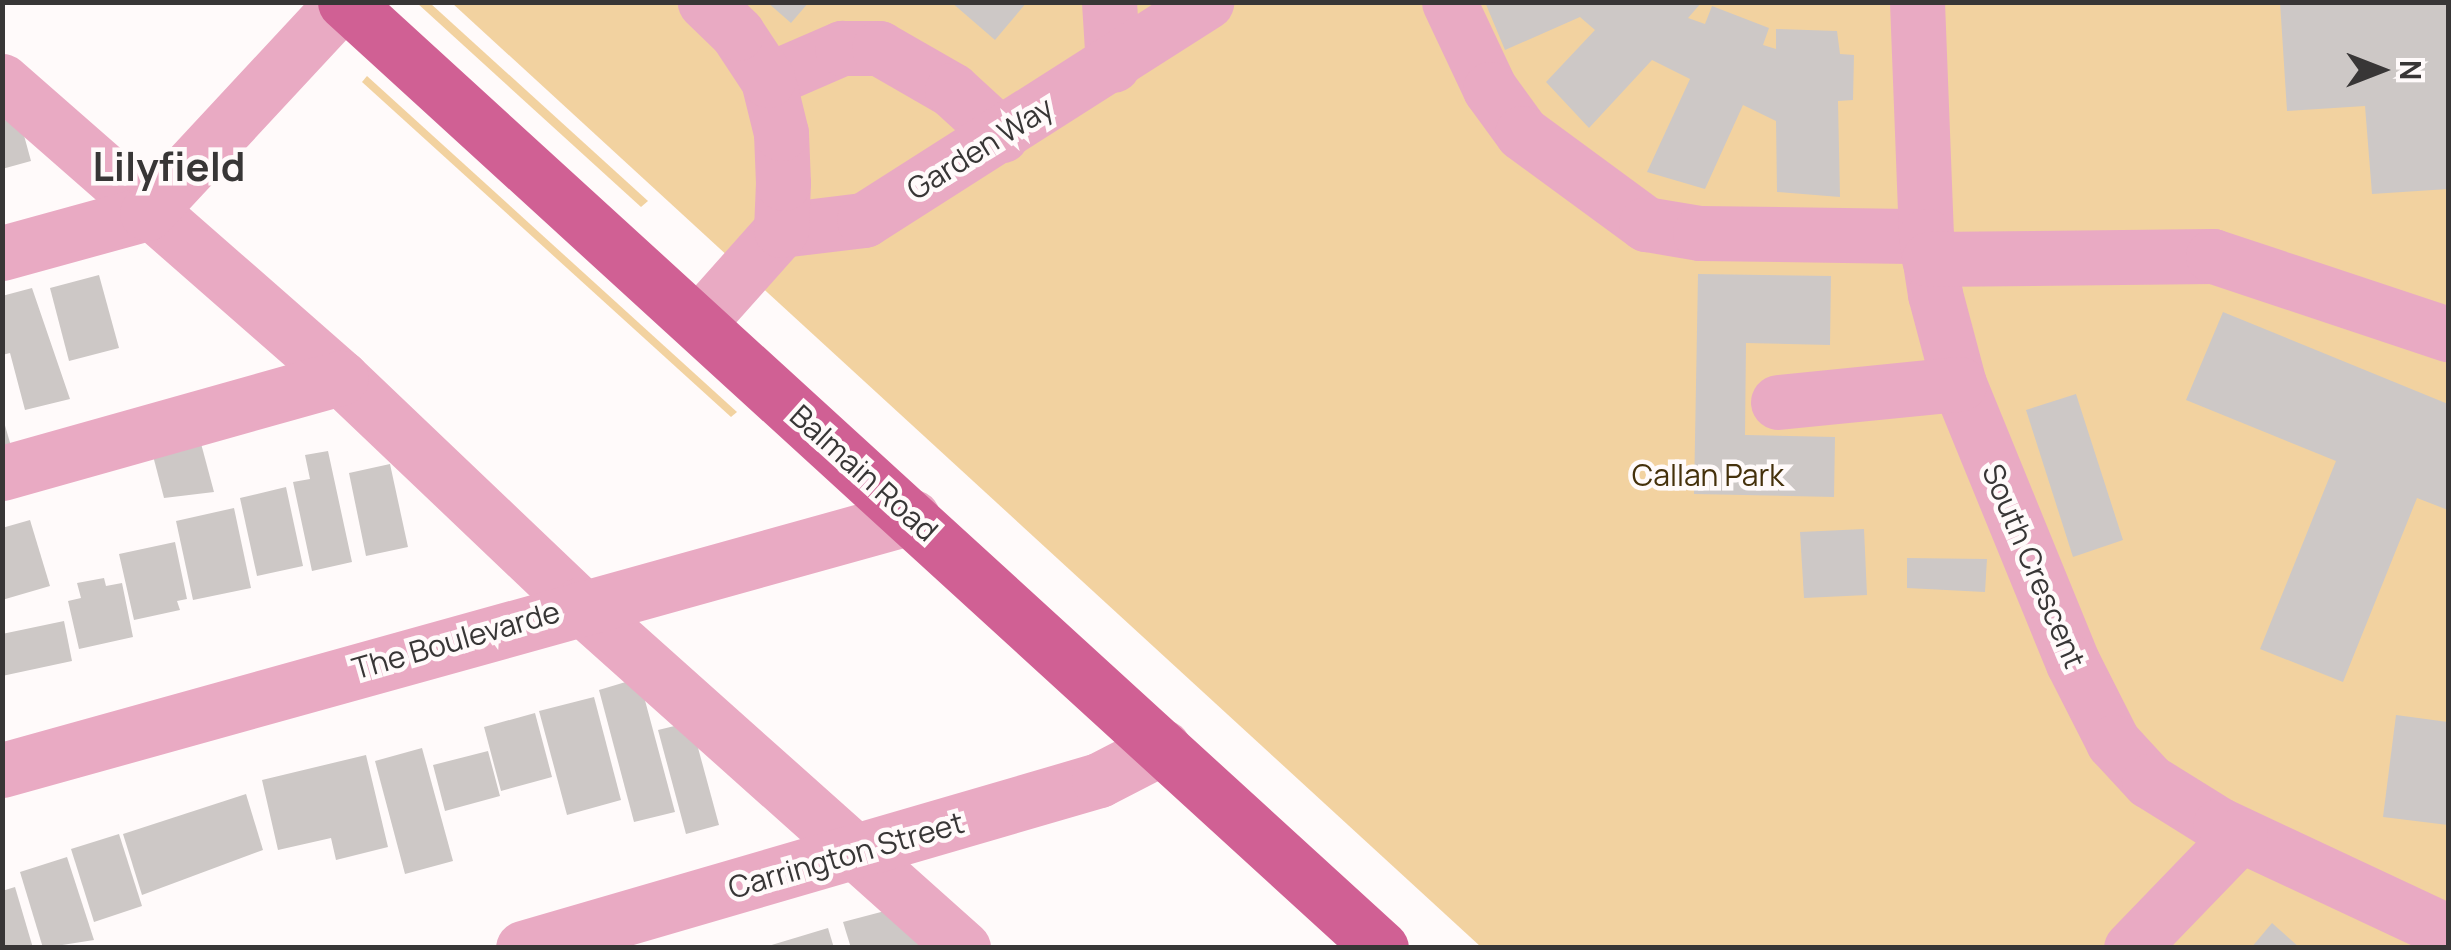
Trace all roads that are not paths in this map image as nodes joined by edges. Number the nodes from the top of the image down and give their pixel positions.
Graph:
1 (344, 2) edge
2 (705, 2) edge
3 (1109, 2) edge
4 (1206, 2) edge
5 (1449, 2) edge
6 (1917, 2) edge
7 (1113, 65) junction
8 (768, 80) junction
9 (2, 81) edge
10 (1002, 136) junction
11 (147, 212) junction
12 (781, 230) junction
13 (1928, 248) junction
14 (2, 253) edge
15 (699, 322) junction
16 (2448, 334) edge
17 (342, 378) junction
18 (1959, 384) junction
19 (1778, 402) dead end
20 (2, 473) edge
21 (912, 516) junction
22 (580, 605) junction
23 (1164, 747) junction
24 (2, 770) edge
25 (2240, 835) junction
26 (856, 853) junction
27 (2448, 932) edge
28 (523, 948) edge
29 (963, 948) edge
30 (1381, 948) edge
31 (2131, 948) edge

1 - 11 street
1 - 15 main road, Balmain Road
2 - 8 street
3 - 7 street
4 - 7 street, Garden Way
5 - 13 street
6 - 13 street, South Crescent
7 - 10 street, Garden Way
8 - 10 street
8 - 12 street
9 - 11 street
10 - 12 street, Garden Way
11 - 14 street
11 - 17 street
12 - 15 street
13 - 16 street
13 - 18 street, South Crescent
15 - 21 main road, Balmain Road
17 - 20 street
17 - 22 street
18 - 19 street
18 - 25 street, South Crescent
21 - 22 street, The Boulevarde
21 - 23 main road, Balmain Road
22 - 24 street, The Boulevarde
22 - 26 street
23 - 26 street, Carrington Street
23 - 30 main road, Balmain Road
25 - 27 street, South Crescent
25 - 31 street
26 - 28 street, Carrington Street
26 - 29 street

